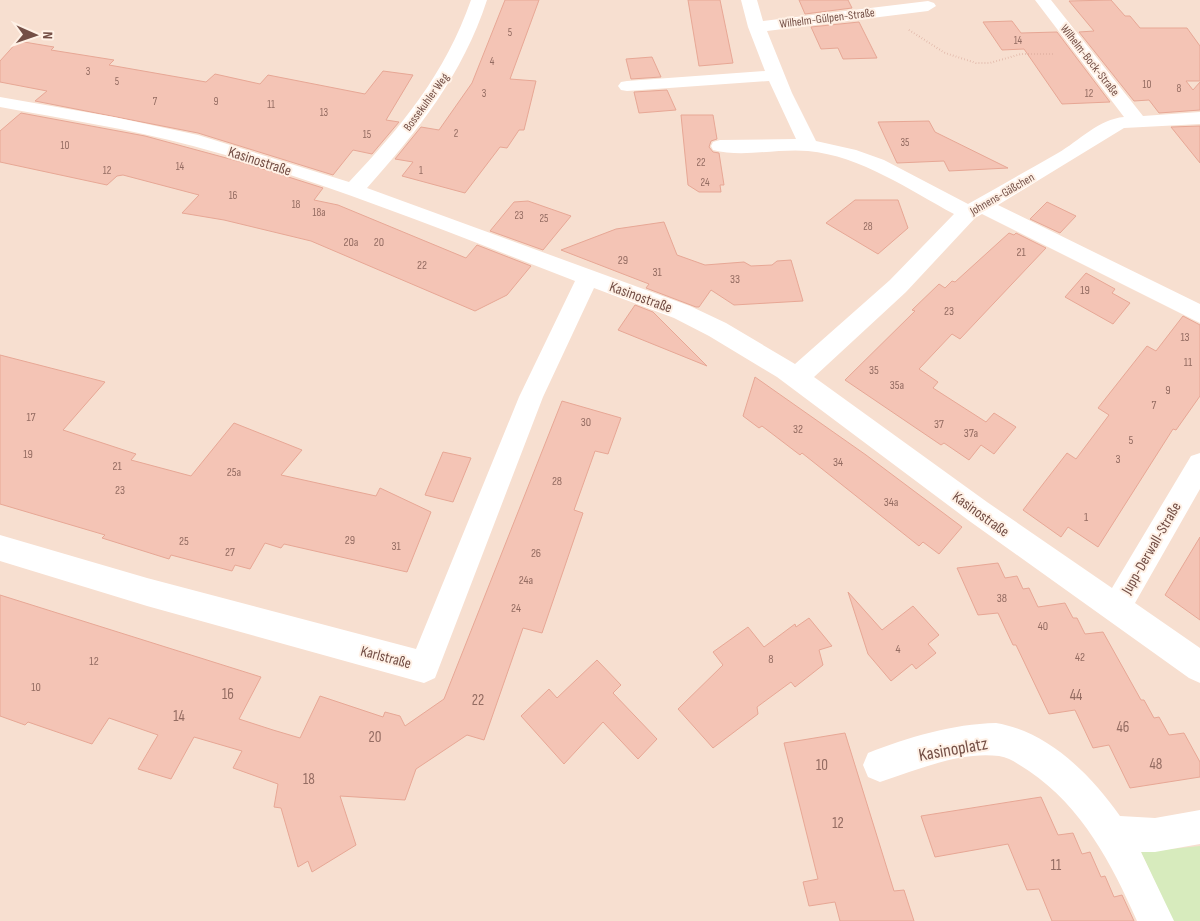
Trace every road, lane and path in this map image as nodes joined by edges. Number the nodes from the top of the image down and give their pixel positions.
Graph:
1 (479, 0) edge
2 (749, 0) edge
3 (1043, 0) edge
4 (928, 6) dead end
5 (893, 10) junction
6 (756, 27) junction
7 (1086, 53) junction
8 (776, 75) junction
9 (627, 86) dead end
10 (0, 102) edge
11 (1200, 118) edge
12 (1137, 121) junction
13 (720, 146) dead end
14 (809, 146) junction
15 (353, 191) junction
16 (975, 209) junction
17 (588, 278) junction
18 (1200, 314) edge
19 (796, 378) junction
20 (1200, 464) edge
21 (0, 548) edge
22 (1117, 607) junction
23 (1200, 667) edge
24 (880, 765) dead end
25 (1200, 827) edge
26 (1111, 833) junction
27 (1156, 921) edge

1 - 15 street, Bossekuhler Weg
2 - 6 street, Wilhelm-Gülpen-Straße
3 - 7 street, Wilhelm-Bock-Straße
4 - 5 street, Wilhelm-Gülpen-Straße
5 - 6 street, Wilhelm-Gülpen-Straße
5 - 7 path
6 - 8 street, Wilhelm-Gülpen-Straße
7 - 12 street, Wilhelm-Bock-Straße
8 - 9 street
8 - 14 street, Wilhelm-Gülpen-Straße
10 - 15 street, Kasinostraße
11 - 12 street, Johnens-Gäßchen
12 - 16 street, Johnens-Gäßchen
13 - 14 street
14 - 16 street
15 - 17 street, Kasinostraße
16 - 18 street
16 - 19 street, Johnens-Gäßchen
17 - 19 street, Kasinostraße
17 - 21 street, Karlstraße
19 - 22 street, Kasinostraße
20 - 22 street, Jupp-Derwall-Straße
22 - 23 street, Kasinostraße
24 - 26 street, Kasinoplatz
25 - 26 street
26 - 27 street, Kasinoplatz

